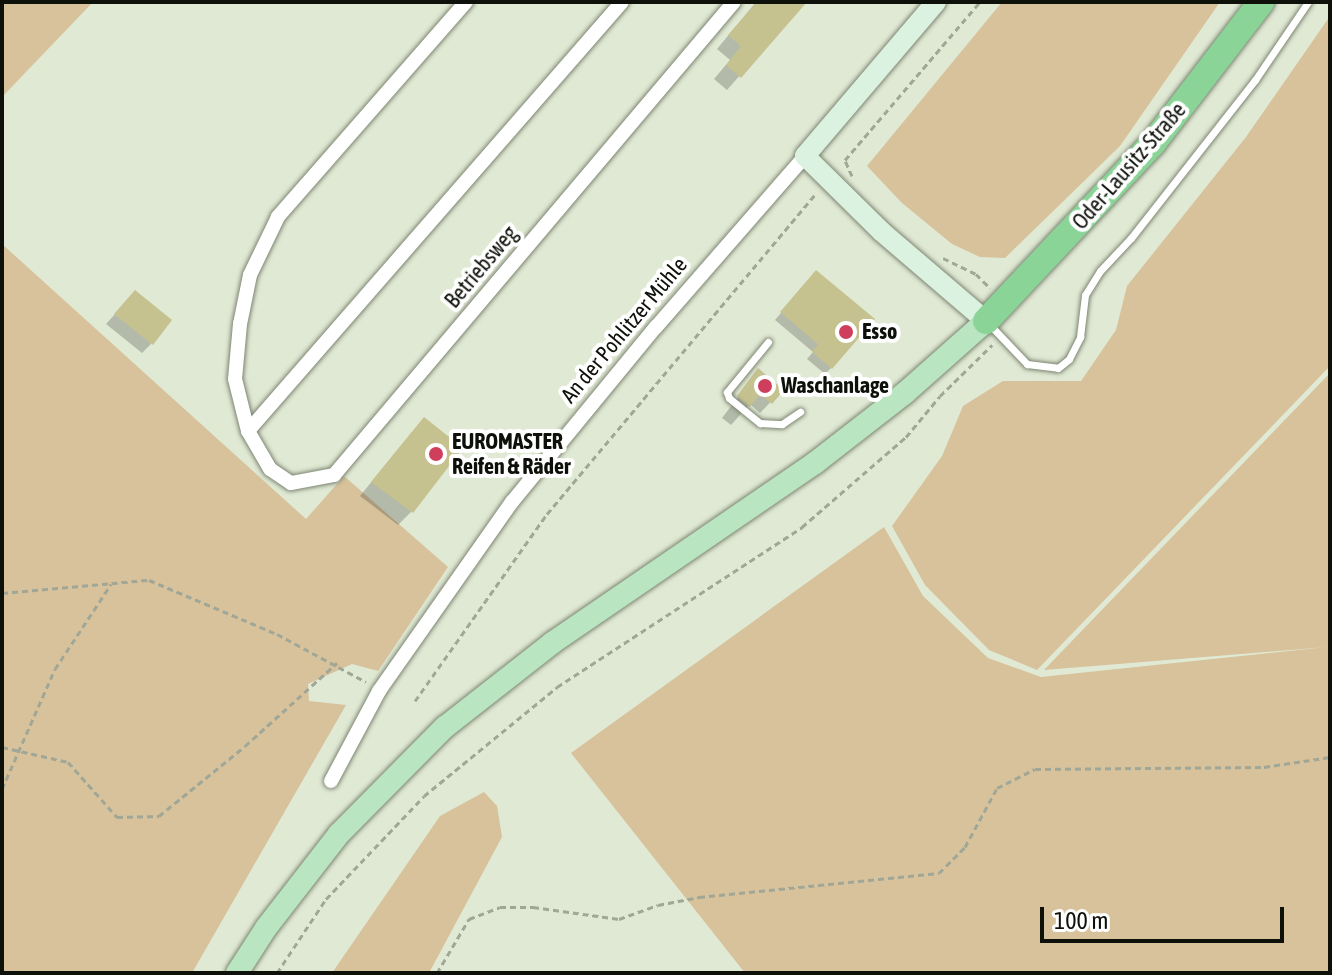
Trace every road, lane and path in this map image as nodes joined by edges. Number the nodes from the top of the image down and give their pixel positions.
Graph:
1 (466, 2) edge
2 (622, 2) edge
3 (734, 2) edge
4 (936, 2) edge
5 (980, 2) edge
6 (1261, 2) edge
7 (1308, 2) edge
8 (805, 156) junction
9 (845, 160) junction
10 (828, 179) junction
11 (857, 185) dead end
12 (935, 252) dead end
13 (997, 320) junction
14 (768, 342) dead end
15 (800, 412) dead end
16 (248, 431) junction
17 (111, 584) junction
18 (2, 593) edge
19 (337, 663) junction
20 (379, 691) junction
21 (415, 701) dead end
22 (2, 747) edge
23 (21, 752) junction
24 (1330, 757) edge
25 (331, 781) dead end
26 (2, 789) edge
27 (237, 973) edge
28 (277, 973) edge
29 (437, 973) edge

1 - 16 street, Betriebsweg
2 - 16 street
3 - 16 street, Betriebsweg
4 - 8 main road, An der Pohlitzer Mühle
5 - 9 path
6 - 13 highway, Oder-Lausitz-Straße
7 - 13 lane
8 - 10 main road
8 - 20 street, An der Pohlitzer Mühle
9 - 10 path
9 - 11 path
10 - 13 main road
10 - 21 path
12 - 13 path
13 - 27 main road
13 - 28 path
14 - 15 lane
17 - 18 path
17 - 19 path
17 - 23 path
19 - 20 path
19 - 23 path
20 - 25 street, An der Pohlitzer Mühle
22 - 23 path
23 - 26 path
24 - 29 path

